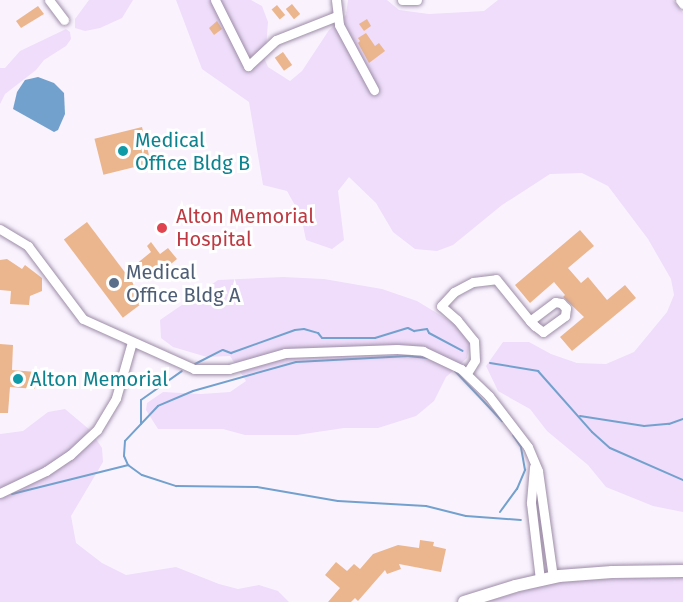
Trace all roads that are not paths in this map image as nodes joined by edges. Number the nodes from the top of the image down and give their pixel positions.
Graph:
1 (49, 0) edge
2 (215, 0) edge
3 (336, 0) edge
4 (402, 0) edge
5 (417, 0) edge
6 (680, 0) edge
7 (683, 4) edge
8 (337, 16) junction
9 (64, 20) dead end
10 (374, 90) dead end
11 (0, 229) edge
12 (530, 321) dead end
13 (132, 342) junction
14 (467, 373) junction
15 (0, 493) edge
16 (683, 571) edge
17 (547, 579) junction
18 (464, 602) edge

1 - 9 street
2 - 8 street
3 - 8 street
4 - 5 street
6 - 7 street
8 - 10 street
11 - 13 street
12 - 14 street
13 - 14 street
13 - 15 street
14 - 17 street
16 - 17 main road
17 - 18 main road

